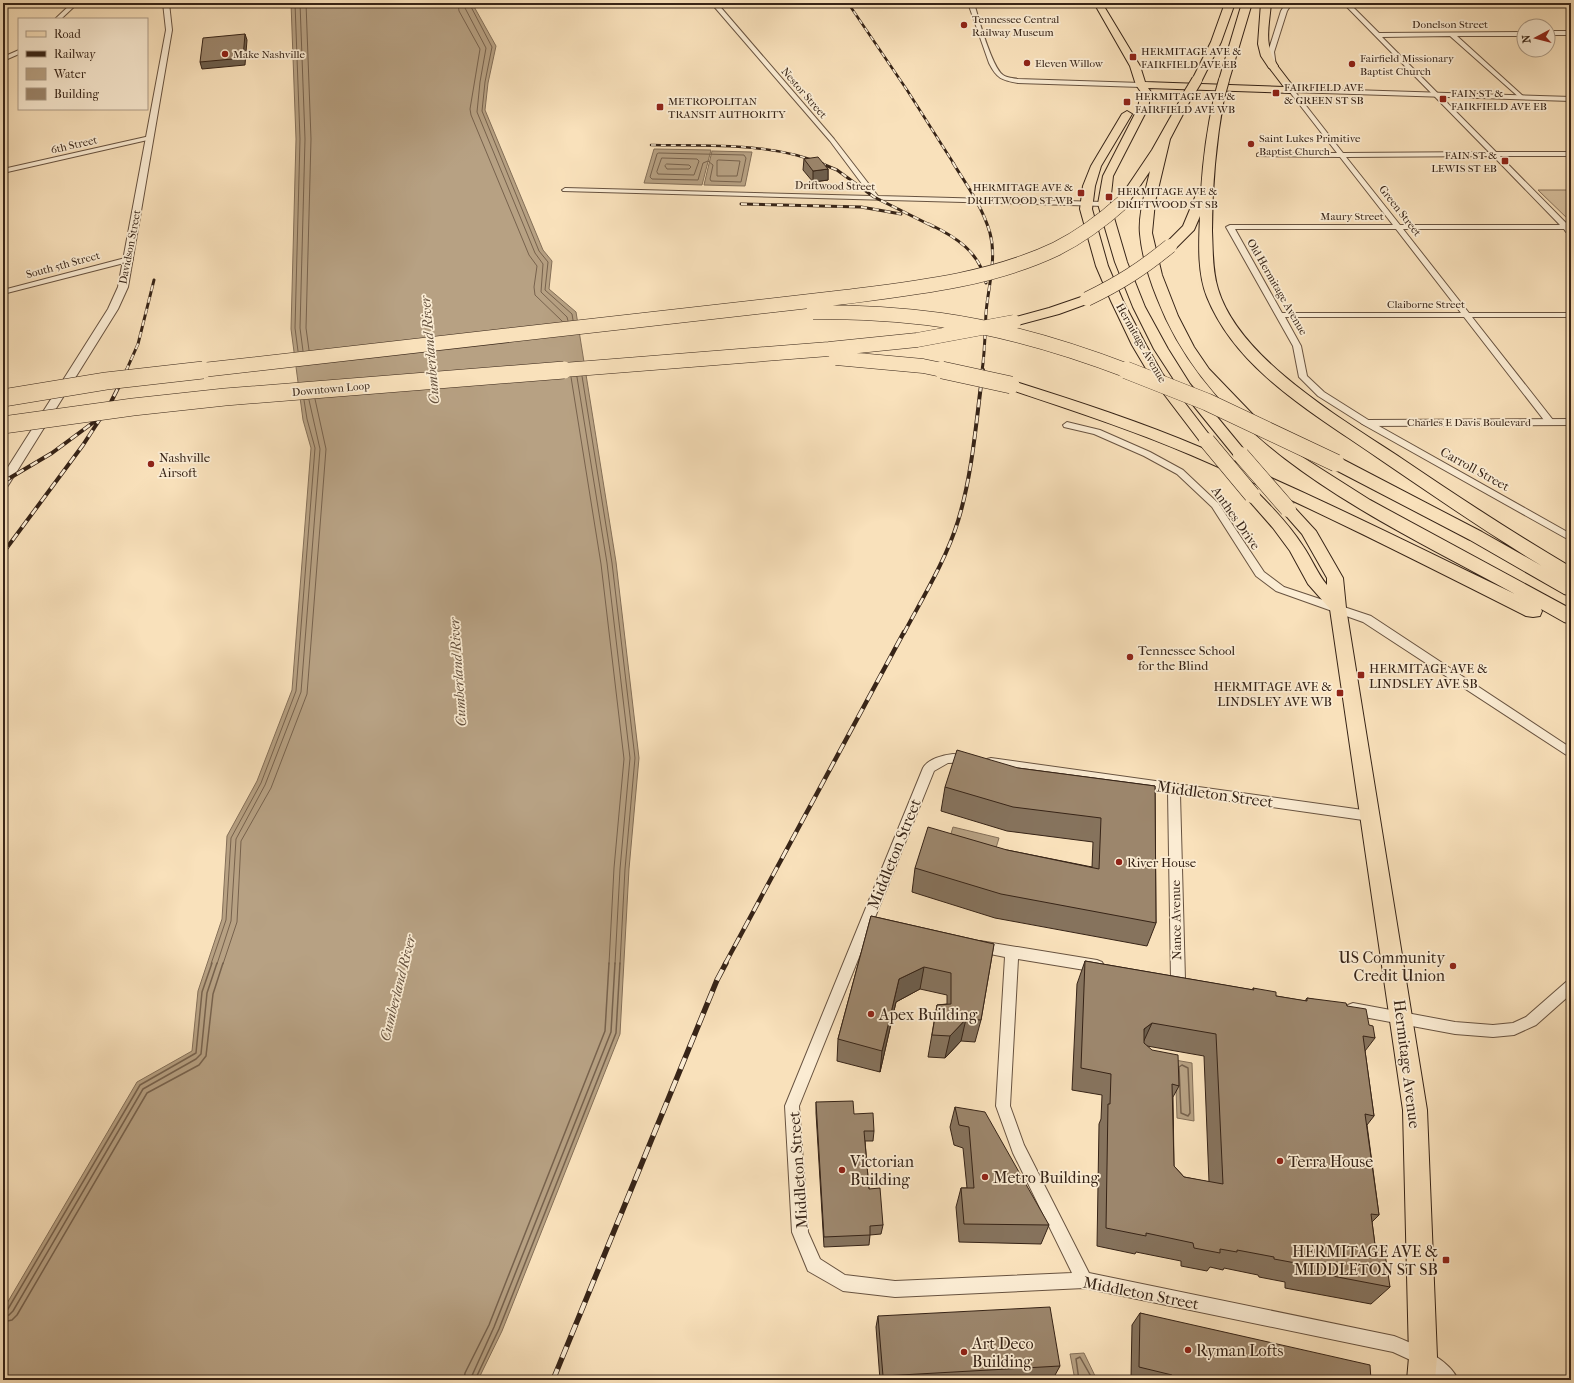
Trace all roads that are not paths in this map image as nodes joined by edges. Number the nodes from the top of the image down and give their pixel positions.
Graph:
1 (8, 3) edge
2 (75, 3) edge
3 (166, 3) edge
4 (714, 3) edge
5 (971, 3) edge
6 (1098, 3) edge
7 (1230, 3) edge
8 (1247, 3) edge
9 (1266, 3) edge
10 (1289, 3) edge
11 (1346, 3) edge
12 (3, 8) edge
13 (59, 18) edge
14 (1556, 33) edge
15 (1571, 33) edge
16 (1451, 34) junction
17 (1516, 34) edge
18 (1377, 35) junction
19 (17, 53) edge
20 (3, 59) edge
21 (1274, 66) junction
22 (1138, 89) junction
23 (1291, 90) junction
24 (1437, 95) junction
25 (1521, 97) junction
26 (1571, 99) edge
27 (1131, 106) dead end
28 (150, 138) junction
29 (1164, 139) junction
30 (1340, 154) junction
31 (1494, 154) junction
32 (1571, 154) edge
33 (1259, 155) dead end
34 (3, 171) edge
35 (1207, 176) junction
36 (565, 190) dead end
37 (876, 198) junction
38 (1086, 204) junction
39 (1104, 204) junction
40 (1230, 227) joint
41 (1398, 227) junction
42 (1569, 229) edge
43 (129, 259) junction
44 (3, 292) edge
45 (1466, 314) junction
46 (1280, 315) junction
47 (1571, 315) edge
48 (635, 320) junction
49 (660, 362) junction
50 (3, 398) edge
51 (1550, 422) junction
52 (1571, 422) edge
53 (1367, 423) junction
54 (3, 425) edge
55 (1067, 425) dead end
56 (3, 484) edge
57 (1571, 538) edge
58 (1571, 575) edge
59 (1571, 590) edge
60 (1338, 608) junction
61 (1571, 617) edge
62 (1571, 631) edge
63 (1571, 754) edge
64 (1174, 789) junction
65 (1370, 816) junction
66 (965, 944) edge
67 (1012, 952) junction
68 (1113, 969) edge
69 (1191, 982) edge
70 (1571, 986) edge
71 (1344, 1007) edge
72 (1401, 1017) junction
73 (1084, 1280) junction
74 (1422, 1357) junction
75 (1421, 1380) edge
76 (1450, 1380) edge

1 - 12 street
2 - 13 street
3 - 28 street, Davidson Street
4 - 37 street, Nestor Street
5 - 22 street
6 - 22 main road, Hermitage Avenue
7 - 29 highway, bridge
8 - 35 highway, bridge
9 - 21 highway
10 - 21 street
11 - 18 street
14 - 15 street
16 - 17 street, Donelson Street
16 - 18 street, Donelson Street
16 - 25 street
18 - 24 street
19 - 20 street
21 - 23 main road, Green Street
22 - 23 main road
22 - 39 main road, Hermitage Avenue
23 - 24 street
23 - 30 street, Green Street
24 - 25 street
24 - 31 street
25 - 26 street
27 - 38 main road, Hermitage Avenue
28 - 34 street, 6th Street
28 - 43 street, Davidson Street
29 - 48 highway, bridge
29 - 61 highway
30 - 31 street
30 - 33 street
30 - 41 street, Green Street
31 - 32 street
31 - 42 street
35 - 49 highway, bridge
35 - 58 highway
36 - 37 street, Driftwood Street
37 - 38 street, Driftwood Street
38 - 39 street, Driftwood Street
38 - 60 main road, Hermitage Avenue, bridge
39 - 60 main road, Hermitage Avenue, bridge
40 - 41 street, Maury Street
40 - 46 street, Old Hermitage Avenue
41 - 42 street, Maury Street
41 - 45 street, Green Street
43 - 44 street, South 5th Street
43 - 56 street, Davidson Street
45 - 46 street, Claiborne Street
45 - 47 street, Claiborne Street
45 - 51 street, Green Street
46 - 53 street, Old Hermitage Avenue
48 - 50 highway, bridge
48 - 59 highway, bridge
49 - 54 highway, Downtown Loop, bridge
49 - 62 highway, bridge
51 - 52 street, Charles E Davis Boulevard
51 - 53 street, Charles E Davis Boulevard
53 - 57 street, Carroll Street
55 - 60 street, Anthes Drive
60 - 63 street, Anthes Drive
60 - 65 main road, Hermitage Avenue
64 - 65 street, Middleton Street
64 - 69 street, Nance Avenue
64 - 73 street, Middleton Street
65 - 72 main road, Hermitage Avenue
66 - 67 street
67 - 68 street
67 - 73 street
70 - 72 street
71 - 72 street
72 - 74 main road, Hermitage Avenue
73 - 74 street, Middleton Street
74 - 75 main road, Hermitage Avenue
74 - 76 street, Middleton Street

